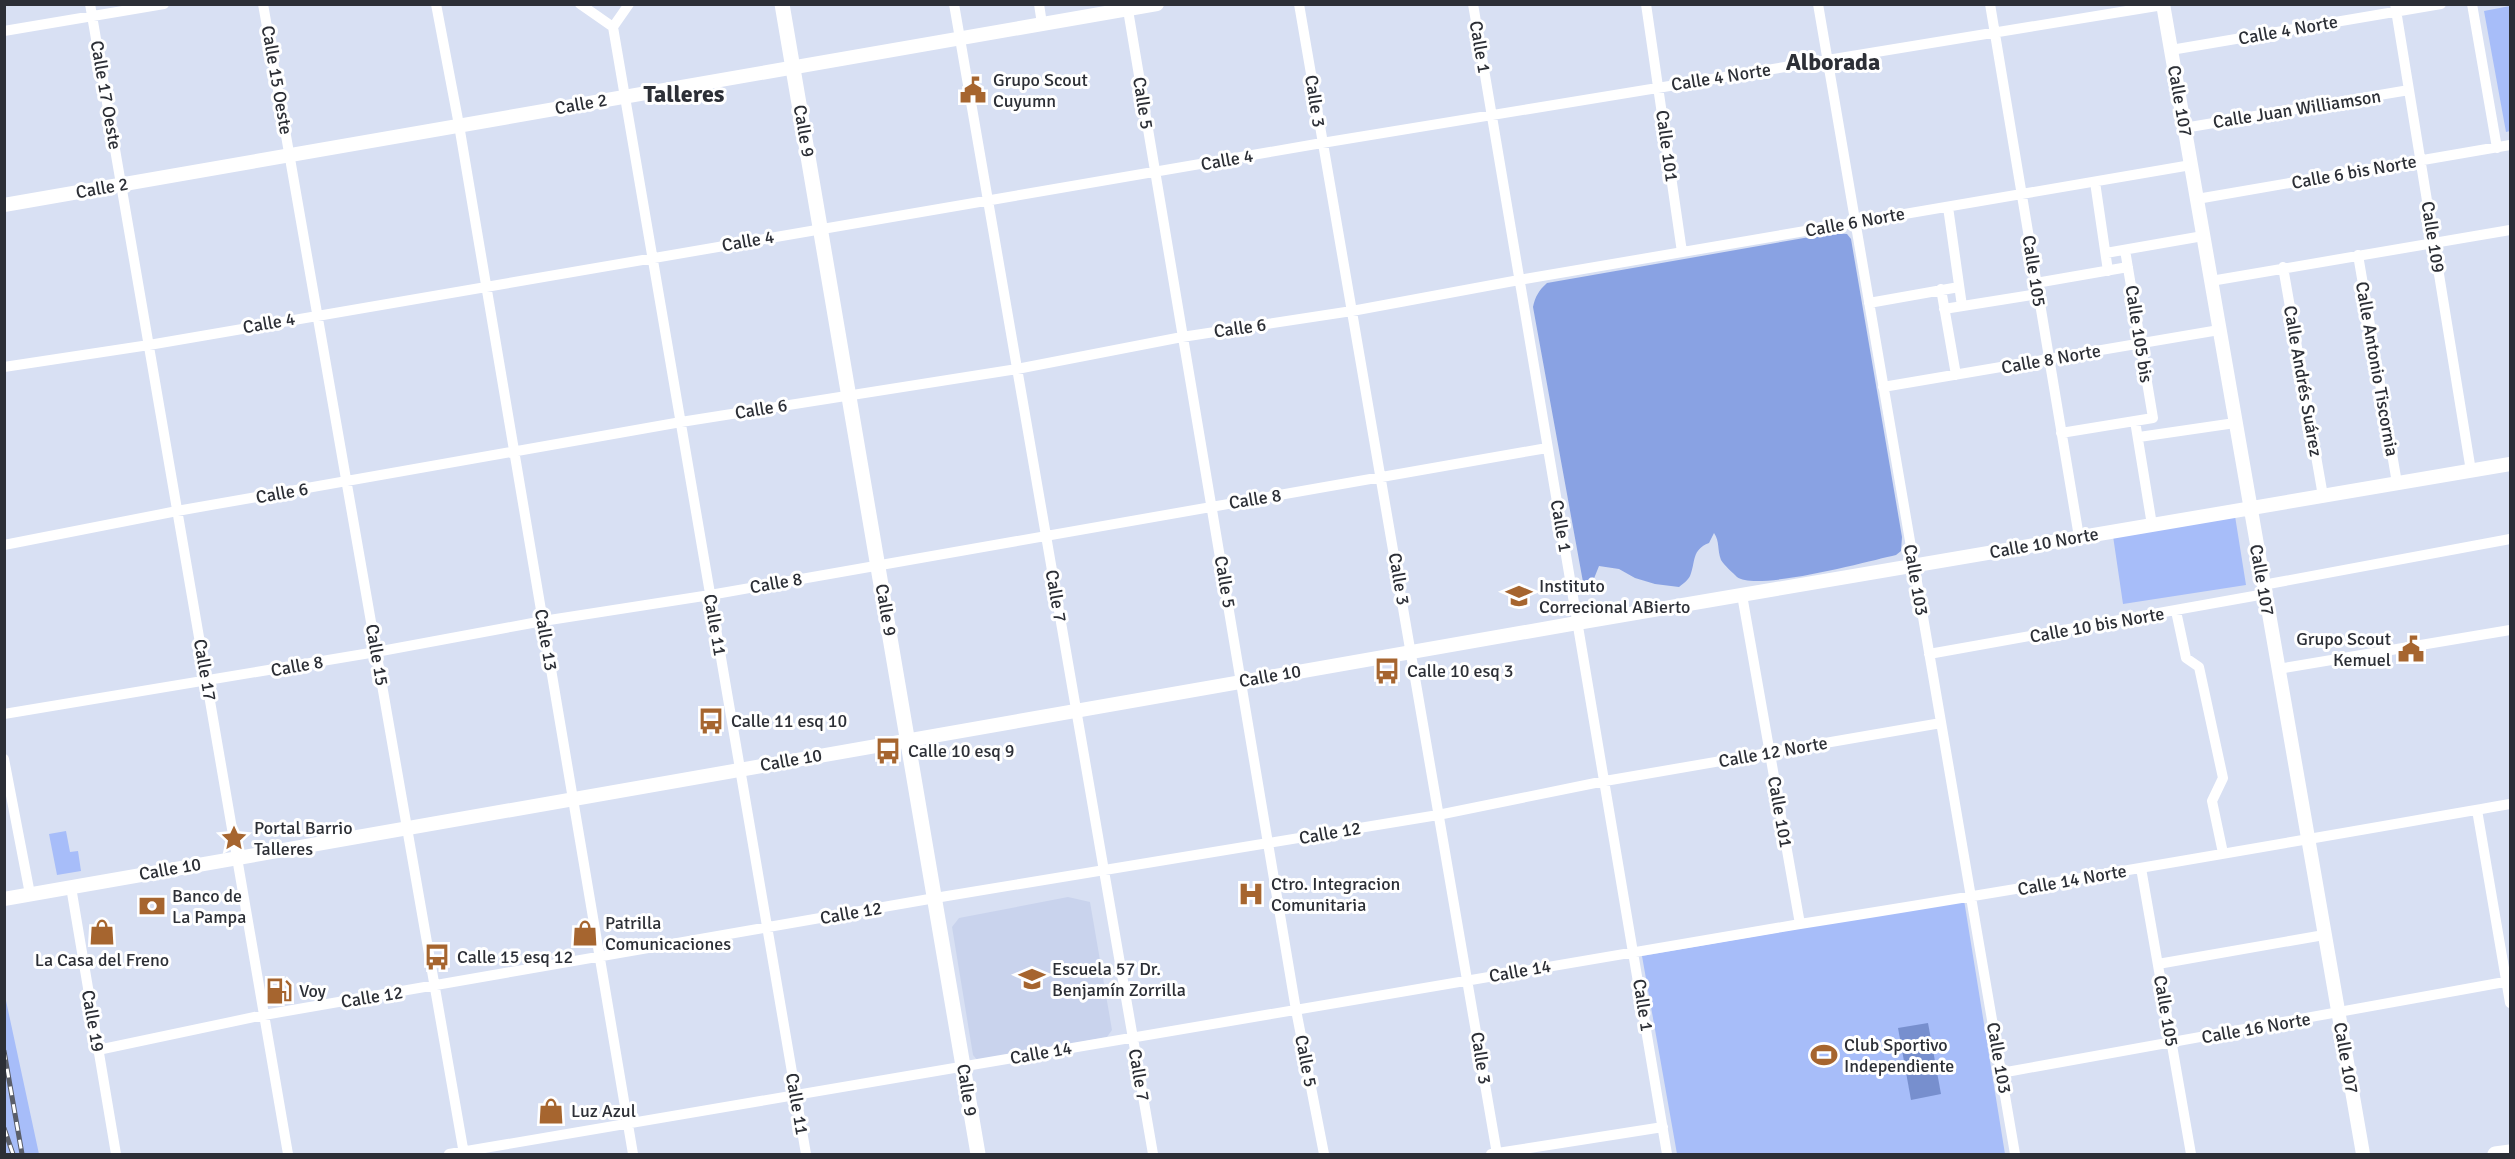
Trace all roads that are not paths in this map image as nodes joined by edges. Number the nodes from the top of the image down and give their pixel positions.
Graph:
1 (90, 4) edge
2 (164, 4) edge
3 (264, 4) edge
4 (436, 4) edge
5 (580, 4) edge
6 (629, 4) edge
7 (782, 4) edge
8 (954, 4) edge
9 (1039, 4) edge
10 (1157, 4) edge
11 (1299, 4) edge
12 (1473, 4) edge
13 (1646, 4) edge
14 (1818, 4) edge
15 (1990, 4) edge
16 (2441, 4) edge
17 (2472, 4) edge
18 (2163, 5) edge
19 (1127, 7) edge
20 (2396, 8) edge
21 (92, 16) junction
22 (1042, 24) junction
23 (613, 27) junction
24 (4, 31) edge
25 (1995, 33) junction
26 (960, 38) junction
27 (2171, 50) junction
28 (1827, 60) junction
29 (793, 66) junction
30 (1659, 87) junction
31 (2409, 90) junction
32 (625, 96) junction
33 (1492, 115) junction
34 (459, 125) junction
35 (2184, 128) junction
36 (1322, 143) junction
37 (2511, 145) edge
38 (2497, 148) junction
39 (290, 155) junction
40 (2421, 161) junction
41 (2191, 165) junction
42 (1155, 172) junction
43 (2095, 182) junction
44 (121, 185) junction
45 (2022, 194) junction
46 (2197, 199) junction
47 (988, 200) junction
48 (4, 205) edge
49 (1948, 207) junction
50 (1856, 222) junction
51 (820, 228) junction
52 (2511, 230) edge
53 (2203, 236) junction
54 (2434, 243) junction
55 (2125, 250) junction
56 (1682, 252) junction
57 (2106, 253) junction
58 (2358, 255) junction
59 (652, 259) junction
60 (2128, 267) junction
61 (2283, 267) junction
62 (2108, 270) junction
63 (1519, 280) junction
64 (2211, 281) junction
65 (2036, 283) junction
66 (486, 285) junction
67 (1959, 286) junction
68 (1941, 289) junction
69 (2038, 294) junction
70 (1869, 303) junction
71 (1962, 306) junction
72 (1944, 309) junction
73 (1352, 311) junction
74 (317, 315) junction
75 (2219, 330) junction
76 (1182, 336) junction
77 (2140, 344) junction
78 (149, 345) junction
79 (2049, 359) junction
80 (4, 367) edge
81 (1017, 369) junction
82 (1956, 375) junction
83 (1883, 387) junction
84 (848, 395) junction
85 (2135, 421) junction
86 (681, 423) junction
87 (2235, 423) junction
88 (2061, 433) junction
89 (2139, 437) junction
90 (1548, 448) junction
91 (514, 452) junction
92 (2511, 464) edge
93 (2471, 471) junction
94 (1381, 478) junction
95 (346, 482) junction
96 (2397, 483) junction
97 (2324, 496) junction
98 (1211, 506) junction
99 (2250, 508) junction
100 (177, 511) junction
101 (2152, 525) junction
102 (1046, 536) junction
103 (2079, 537) junction
104 (2511, 539) edge
105 (4, 545) edge
106 (878, 564) junction
107 (1914, 566) junction
108 (2264, 589) junction
109 (710, 595) junction
110 (1742, 595) junction
111 (2176, 611) junction
112 (543, 621) junction
113 (1577, 623) junction
114 (2511, 630) edge
115 (1412, 651) junction
116 (376, 652) junction
117 (1929, 654) junction
118 (2278, 669) junction
119 (207, 681) junction
120 (1242, 681) junction
121 (1076, 710) junction
122 (4, 714) edge
123 (1941, 723) junction
124 (907, 739) junction
125 (1769, 753) junction
126 (4, 759) edge
127 (740, 769) junction
128 (1605, 782) junction
129 (573, 798) junction
130 (2511, 804) edge
131 (2477, 810) junction
132 (1438, 815) junction
133 (407, 828) junction
134 (2308, 841) junction
135 (1269, 843) junction
136 (2223, 853) junction
137 (237, 858) junction
138 (2141, 868) junction
139 (1104, 872) junction
140 (71, 887) junction
141 (30, 894) junction
142 (935, 898) junction
143 (1971, 898) junction
144 (4, 899) edge
145 (1800, 924) junction
146 (767, 928) junction
147 (2324, 935) junction
148 (1634, 952) junction
149 (600, 957) junction
150 (2157, 964) junction
151 (1468, 980) junction
152 (2509, 982) edge
153 (434, 986) junction
154 (2511, 1003) edge
155 (1296, 1010) junction
156 (2338, 1014) junction
157 (264, 1015) junction
158 (1132, 1038) junction
159 (2171, 1042) junction
160 (98, 1050) junction
161 (963, 1066) junction
162 (2001, 1073) junction
163 (796, 1095) junction
164 (628, 1124) junction
165 (1663, 1126) junction
166 (2511, 1152) edge
167 (464, 1153) edge
168 (1494, 1154) edge
169 (116, 1155) edge
170 (288, 1155) edge
171 (449, 1155) edge
172 (633, 1155) edge
173 (806, 1155) edge
174 (978, 1155) edge
175 (1153, 1155) edge
176 (1324, 1155) edge
177 (1667, 1155) edge
178 (2015, 1155) edge
179 (2191, 1155) edge
180 (2363, 1155) edge
181 (2495, 1155) edge

1 - 21 street, Calle 17 Oeste
2 - 21 street
3 - 39 street, Calle 15 Oeste
4 - 34 street, Calle 13
5 - 23 street
6 - 23 street
7 - 29 main road, Calle 9
8 - 26 street, Calle 7
9 - 22 street
10 - 19 street, Calle 2
11 - 36 street, Calle 3
12 - 33 street, Calle 1
13 - 30 street, Calle 101
14 - 28 street, Calle 103
15 - 25 street, Calle 105
16 - 20 street, Calle 4 Norte
17 - 38 street
18 - 25 street, Calle 4 Norte
18 - 27 street, Calle 107
19 - 22 street, Calle 2
19 - 42 street, Calle 5
20 - 27 street, Calle 4 Norte
20 - 31 street, Calle 109
21 - 24 street
21 - 44 street, Calle 17 Oeste
22 - 26 street, Calle 2
23 - 32 street, Calle 11
25 - 28 street, Calle 4 Norte
25 - 45 street, Calle 105
26 - 29 street, Calle 2
26 - 47 street, Calle 7
27 - 35 street, Calle 107
28 - 30 street, Calle 4 Norte
28 - 50 street, Calle 103
29 - 32 street, Calle 2
29 - 51 main road, Calle 9
30 - 33 street, Calle 4 Norte
30 - 56 street, Calle 101
31 - 35 street, Calle Juan Williamson
31 - 40 street, Calle 109
32 - 34 street, Calle 2
32 - 59 street, Calle 11
33 - 36 street, Calle 4
33 - 63 street, Calle 1
34 - 39 street, Calle 2
34 - 66 street, Calle 13
35 - 41 street, Calle 107
36 - 42 street, Calle 4
36 - 73 street, Calle 3
37 - 38 street, Calle 6 bis Norte
38 - 40 street, Calle 6 bis Norte
39 - 44 street, Calle 2
39 - 74 street, Calle 15
40 - 46 street, Calle 6 bis Norte
40 - 54 street, Calle 109
41 - 43 street, Calle 6 Norte
41 - 46 street, Calle 107
42 - 47 street, Calle 4
42 - 76 street, Calle 5
43 - 45 street, Calle 6 Norte
43 - 57 street, Calle 105 bis
44 - 48 street, Calle 2
44 - 78 street, Calle 17
45 - 49 street, Calle 6 Norte
45 - 65 street, Calle 105
46 - 53 street, Calle 107
47 - 51 street, Calle 4
47 - 81 street, Calle 7
49 - 50 street, Calle 6 Norte
49 - 67 street
50 - 56 street, Calle 6 Norte
50 - 70 street, Calle 103
51 - 59 street, Calle 4
51 - 84 main road, Calle 9
52 - 54 street
53 - 55 street
53 - 64 street, Calle 107
54 - 58 street
54 - 93 street, Calle 109
55 - 57 street
55 - 60 street, Calle 105 bis
56 - 63 street, Calle 6 Norte
57 - 62 street, Calle 105 bis
58 - 61 street
58 - 96 street, Calle Antonio Tiscornia
59 - 66 street, Calle 4
59 - 86 street, Calle 11
60 - 62 street
60 - 77 street, Calle 105 bis
61 - 64 street
61 - 97 street, Calle Andrés Suárez
62 - 65 street
63 - 73 street, Calle 6
63 - 90 street, Calle 1
64 - 75 street, Calle 107
65 - 69 street, Calle 105
66 - 74 street, Calle 4
66 - 91 street, Calle 13
67 - 68 street
67 - 71 street
68 - 70 street
68 - 72 street
69 - 71 street
69 - 79 street, Calle 105
70 - 83 street, Calle 103
71 - 72 street
72 - 82 street
73 - 76 street, Calle 6
73 - 94 street, Calle 3
74 - 78 street, Calle 4
74 - 95 street, Calle 15
75 - 77 street, Calle 8 Norte
75 - 87 street, Calle 107
76 - 81 street, Calle 6
76 - 98 street, Calle 5
77 - 79 street, Calle 8 Norte
77 - 85 street, Calle 105 bis
78 - 80 street, Calle 4
78 - 100 street, Calle 17
79 - 82 street, Calle 8 Norte
79 - 88 street, Calle 105
81 - 84 street, Calle 6
81 - 102 street, Calle 7
82 - 83 street, Calle 8 Norte
83 - 107 street, Calle 103
84 - 86 street, Calle 6
84 - 106 main road, Calle 9
85 - 88 street
85 - 89 street
86 - 91 street, Calle 6
86 - 109 street, Calle 11
87 - 89 street
87 - 99 street, Calle 107
88 - 103 street, Calle 105
89 - 101 street
90 - 94 street, Calle 8
90 - 113 street, Calle 1
91 - 95 street, Calle 6
91 - 112 street, Calle 13
92 - 93 street, Calle 10 Norte
93 - 96 street, Calle 10 Norte
94 - 98 street, Calle 8
94 - 115 street, Calle 3
95 - 100 street, Calle 6
95 - 116 street, Calle 15
96 - 97 street, Calle 10 Norte
97 - 99 street, Calle 10 Norte
98 - 102 street, Calle 8
98 - 120 street, Calle 5
99 - 101 street, Calle 10 Norte
99 - 108 street, Calle 107
100 - 105 street, Calle 6
100 - 119 street, Calle 17
101 - 103 street, Calle 10 Norte
102 - 106 street, Calle 8
102 - 121 street, Calle 7
103 - 107 street, Calle 10 Norte
104 - 108 street, Calle 10 bis Norte
106 - 109 street, Calle 8
106 - 124 main road, Calle 9
107 - 110 street, Calle 10 Norte
107 - 117 street, Calle 103
108 - 111 street, Calle 10 bis Norte
108 - 118 street, Calle 107
109 - 112 street, Calle 8
109 - 127 street, Calle 11
110 - 113 street, Calle 10 Norte
110 - 125 street, Calle 101
111 - 117 street, Calle 10 bis Norte
111 - 136 street
112 - 116 street, Calle 8
112 - 129 street, Calle 13
113 - 115 street, Calle 10
113 - 128 street, Calle 1
114 - 118 street
115 - 120 street, Calle 10
115 - 132 street, Calle 3
116 - 119 street, Calle 8
116 - 133 street, Calle 15
117 - 123 street, Calle 103
118 - 134 street, Calle 107
119 - 122 street, Calle 8
119 - 137 street, Calle 17
120 - 121 street, Calle 10
120 - 135 street, Calle 5
121 - 124 street, Calle 10
121 - 139 street, Calle 7
123 - 125 street, Calle 12 Norte
123 - 143 street, Calle 103
124 - 127 street, Calle 10
124 - 142 main road, Calle 9
125 - 128 street, Calle 12 Norte
125 - 145 street, Calle 101
126 - 141 street
127 - 129 street, Calle 10
127 - 146 street, Calle 11
128 - 132 street, Calle 12
128 - 148 street, Calle 1
129 - 133 street, Calle 10
129 - 149 street, Calle 13
130 - 131 street, Calle 14 Norte
131 - 134 street, Calle 14 Norte
131 - 152 street
132 - 135 street, Calle 12
132 - 151 street, Calle 3
133 - 137 street, Calle 10
133 - 153 street, Calle 15
134 - 136 street, Calle 14 Norte
134 - 147 street, Calle 107
135 - 139 street, Calle 12
135 - 155 street, Calle 5
136 - 138 street, Calle 14 Norte
137 - 140 street, Calle 10
137 - 157 street, Calle 17
138 - 143 street, Calle 14 Norte
138 - 150 street, Calle 105
139 - 142 street, Calle 12
139 - 158 street, Calle 7
140 - 141 street, Calle 10
140 - 160 street, Calle 19
141 - 144 street, Calle 10
142 - 146 street, Calle 12
142 - 161 main road, Calle 9
143 - 145 street, Calle 14 Norte
143 - 162 street, Calle 103
145 - 148 street, Calle 14 Norte
146 - 149 street, Calle 12
146 - 163 street, Calle 11
147 - 150 street
147 - 156 street, Calle 107
148 - 151 street, Calle 14
148 - 165 street, Calle 1
149 - 153 street, Calle 12
149 - 164 street, Calle 13
150 - 159 street, Calle 105
151 - 155 street, Calle 14
151 - 168 street, Calle 3
152 - 154 street
152 - 156 street, Calle 16 Norte
153 - 157 street, Calle 12
153 - 167 street, Calle 15
155 - 158 street, Calle 14
155 - 176 street, Calle 5
156 - 159 street, Calle 16 Norte
156 - 180 street, Calle 107
157 - 160 street, Calle 12
157 - 170 street, Calle 17
158 - 161 street, Calle 14
158 - 175 street, Calle 7
159 - 162 street, Calle 16 Norte
159 - 179 street, Calle 105
160 - 169 street, Calle 19
161 - 163 street, Calle 14
161 - 174 main road, Calle 9
162 - 178 street, Calle 103
163 - 164 street, Calle 14
163 - 173 street, Calle 11
164 - 167 street, Calle 14
164 - 172 street, Calle 13
165 - 168 street
165 - 177 street, Calle 1
166 - 181 main road
167 - 171 street, Calle 14

